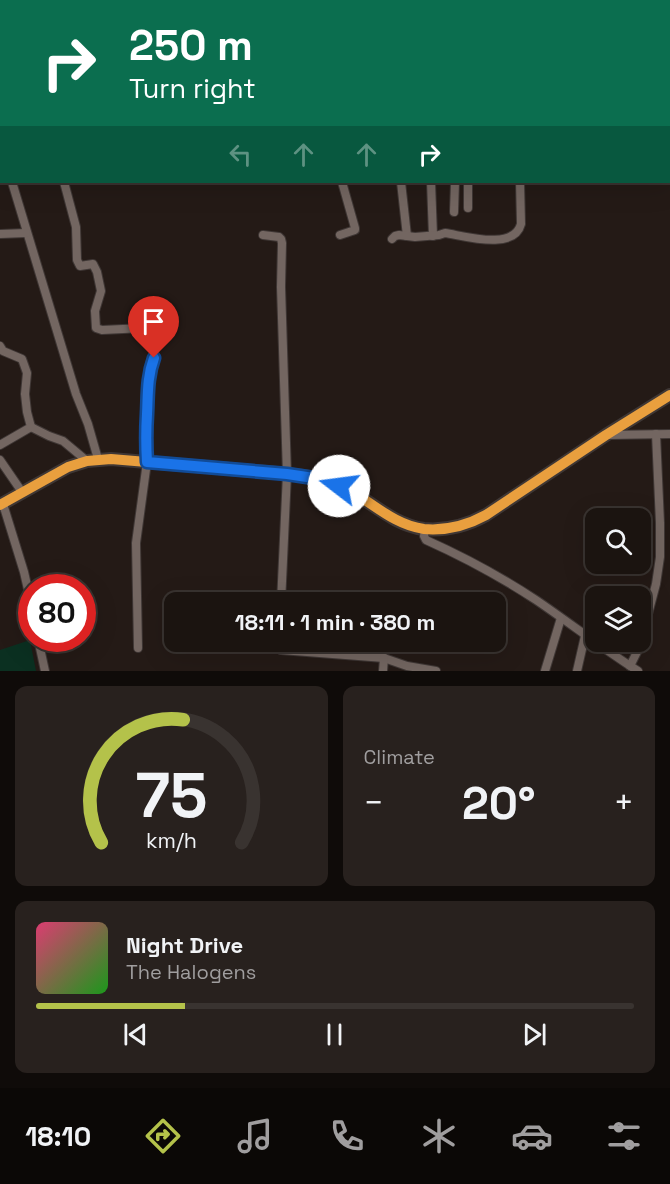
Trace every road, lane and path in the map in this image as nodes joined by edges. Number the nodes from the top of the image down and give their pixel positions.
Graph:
1 (12, 183) edge
2 (64, 183) edge
3 (342, 183) edge
4 (401, 183) edge
5 (431, 183) edge
6 (455, 183) edge
7 (468, 183) edge
8 (520, 183) edge
9 (468, 208) dead end
10 (454, 212) dead end
11 (26, 233) junction
12 (0, 234) edge
13 (263, 235) dead end
14 (340, 235) dead end
15 (407, 236) junction
16 (434, 236) junction
17 (392, 239) dead end
18 (144, 328) dead end
19 (0, 346) edge
20 (154, 358) dead end
21 (670, 395) edge
22 (31, 427) junction
23 (656, 434) junction
24 (670, 434) edge
25 (606, 435) junction
26 (0, 446) edge
27 (0, 460) edge
28 (92, 460) junction
29 (147, 462) junction
30 (287, 474) junction
31 (22, 492) junction
32 (1, 505) edge
33 (425, 529) junction
34 (24, 574) edge
35 (282, 592) edge
36 (561, 618) junction
37 (585, 636) joint
38 (138, 648) dead end
39 (41, 652) edge
40 (306, 652) edge
41 (609, 652) edge
42 (384, 658) junction
43 (630, 666) junction
44 (45, 671) edge
45 (383, 671) edge
46 (436, 671) edge
47 (545, 671) edge
48 (577, 671) edge
49 (638, 671) edge

1 - 11 street
2 - 18 street
3 - 14 street
4 - 15 street
5 - 16 street
6 - 10 street
7 - 9 street
8 - 16 street
11 - 12 street
11 - 28 street
13 - 30 street
15 - 16 street
15 - 17 street
19 - 22 street
20 - 29 street
21 - 25 highway
22 - 26 street
22 - 28 street
23 - 24 street
23 - 25 street
23 - 43 street
25 - 33 highway
27 - 31 street
28 - 29 highway
28 - 31 highway
29 - 30 highway
29 - 38 street
30 - 33 highway
30 - 35 street
31 - 32 highway
32 - 34 street
33 - 36 street
36 - 37 street
36 - 47 street
37 - 48 street
39 - 44 street
40 - 42 street
41 - 43 street
42 - 45 street
42 - 46 street
43 - 49 street

